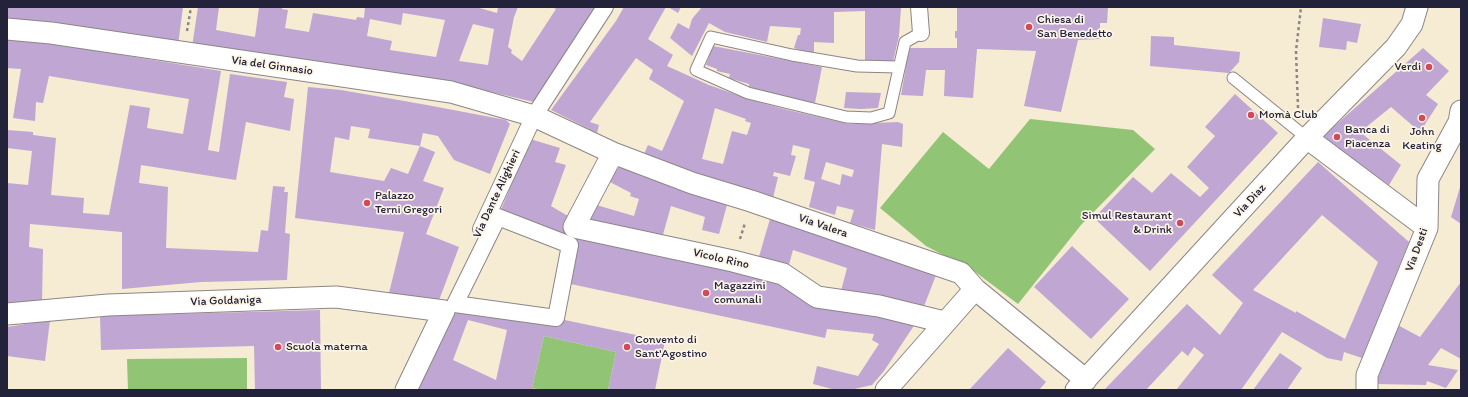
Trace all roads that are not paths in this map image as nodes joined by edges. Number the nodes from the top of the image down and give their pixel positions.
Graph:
1 (605, 7) edge
2 (919, 7) edge
3 (1416, 7) edge
4 (7, 29) edge
5 (921, 34) joint
6 (898, 67) junction
7 (1233, 78) dead end
8 (1461, 111) edge
9 (534, 116) junction
10 (1301, 134) junction
11 (614, 153) junction
12 (1427, 228) junction
13 (975, 289) junction
14 (450, 308) junction
15 (7, 314) edge
16 (944, 322) junction
17 (1081, 385) edge
18 (406, 390) edge
19 (886, 390) edge
20 (1367, 390) edge

1 - 9 street, Via Dante Alighieri
2 - 5 street
3 - 10 street, Via Diaz
4 - 9 street, Via del Ginnasio
5 - 6 lane
6 - 6 lane
7 - 10 lane
8 - 12 street, Via Desti
9 - 11 street, Via Valera
9 - 14 street, Via Dante Alighieri
10 - 12 street
10 - 17 street, Via Diaz
11 - 13 street, Via Valera
11 - 16 street, Vicolo Rino
12 - 20 street, Via Desti
13 - 16 street
13 - 17 street, Via Valera
14 - 14 street
14 - 15 street, Via Goldaniga
14 - 18 street, Via Dante Alighieri
16 - 19 street

